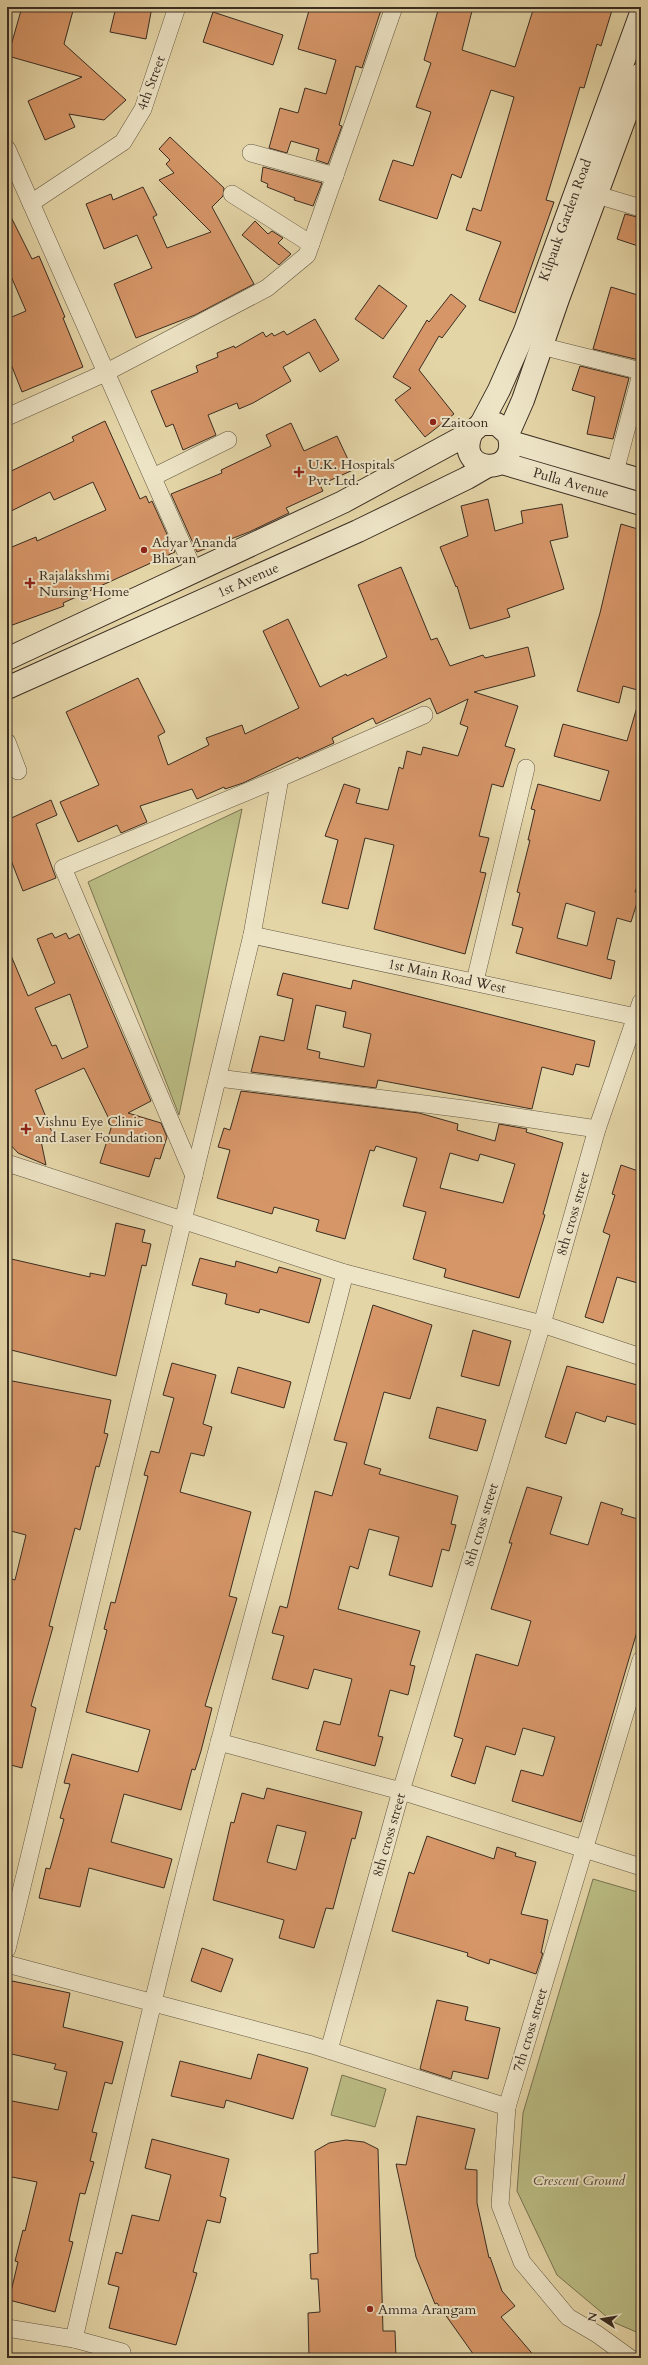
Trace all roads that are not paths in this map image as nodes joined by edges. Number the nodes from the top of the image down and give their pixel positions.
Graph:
1 (177, 7) edge
2 (394, 7) edge
3 (641, 13) edge
4 (641, 74) edge
5 (635, 111) edge
6 (7, 149) edge
7 (251, 153) dead end
8 (335, 176) junction
9 (232, 194) dead end
10 (597, 195) junction
11 (31, 203) junction
12 (641, 208) edge
13 (311, 244) junction
14 (541, 346) junction
15 (641, 371) edge
16 (105, 373) junction
17 (641, 374) edge
18 (7, 417) edge
19 (476, 428) junction
20 (510, 438) junction
21 (228, 440) dead end
22 (494, 465) junction
23 (615, 472) junction
24 (153, 477) junction
25 (641, 480) edge
26 (641, 504) edge
27 (195, 573) junction
28 (7, 659) edge
29 (7, 688) edge
30 (424, 716) dead end
31 (7, 742) edge
32 (526, 768) dead end
33 (18, 771) dead end
34 (280, 778) junction
35 (252, 935) junction
36 (475, 981) junction
37 (640, 1012) edge
38 (218, 1078) junction
39 (597, 1129) junction
40 (7, 1163) edge
41 (194, 1176) junction
42 (183, 1220) junction
43 (345, 1273) junction
44 (542, 1324) junction
45 (641, 1357) edge
46 (641, 1660) edge
47 (219, 1742) junction
48 (401, 1791) junction
49 (584, 1848) junction
50 (641, 1867) edge
51 (7, 1949) edge
52 (7, 1964) edge
53 (152, 2002) junction
54 (329, 2050) junction
55 (507, 2107) junction
56 (7, 2328) edge
57 (74, 2339) junction
58 (121, 2358) edge
59 (630, 2358) edge

1 - 11 street, 4th Street
2 - 8 street
3 - 19 main road, Kilpauk Garden Road
4 - 5 main road, Kilpauk Garden Road
5 - 10 main road, Kilpauk Garden Road
6 - 11 street
7 - 8 street
8 - 13 street
9 - 13 street
10 - 12 street
10 - 14 main road, Kilpauk Garden Road
11 - 16 street
13 - 16 street
14 - 15 street
14 - 20 main road, Kilpauk Garden Road
16 - 18 street
16 - 24 street
17 - 23 street
19 - 20 main road
19 - 22 main road
19 - 27 main road, 1st Avenue
20 - 22 main road
20 - 23 main road, Pulla Avenue
21 - 24 street
22 - 26 main road, Pulla Avenue
22 - 29 main road, 1st Avenue
23 - 25 main road, Pulla Avenue
24 - 27 street
27 - 28 main road, 1st Avenue
30 - 34 street
31 - 33 street
32 - 36 street
34 - 35 street
34 - 41 street
35 - 36 street, 1st Main Road West
35 - 38 street
36 - 37 street, 1st Main Road West
37 - 39 street, 8th cross street
38 - 39 street
38 - 41 street
39 - 44 street, 8th cross street
40 - 42 street
41 - 42 street
42 - 43 street
42 - 51 street
43 - 44 street
43 - 47 street
44 - 45 street
44 - 48 street, 8th cross street
46 - 49 street, 7th cross street
47 - 48 street
47 - 53 street
48 - 49 street
48 - 54 street, 8th cross street
49 - 50 street
49 - 55 street, 7th cross street
52 - 53 street
53 - 54 street
53 - 57 street
54 - 55 street
55 - 59 street, 7th cross street
56 - 57 street
57 - 58 street

